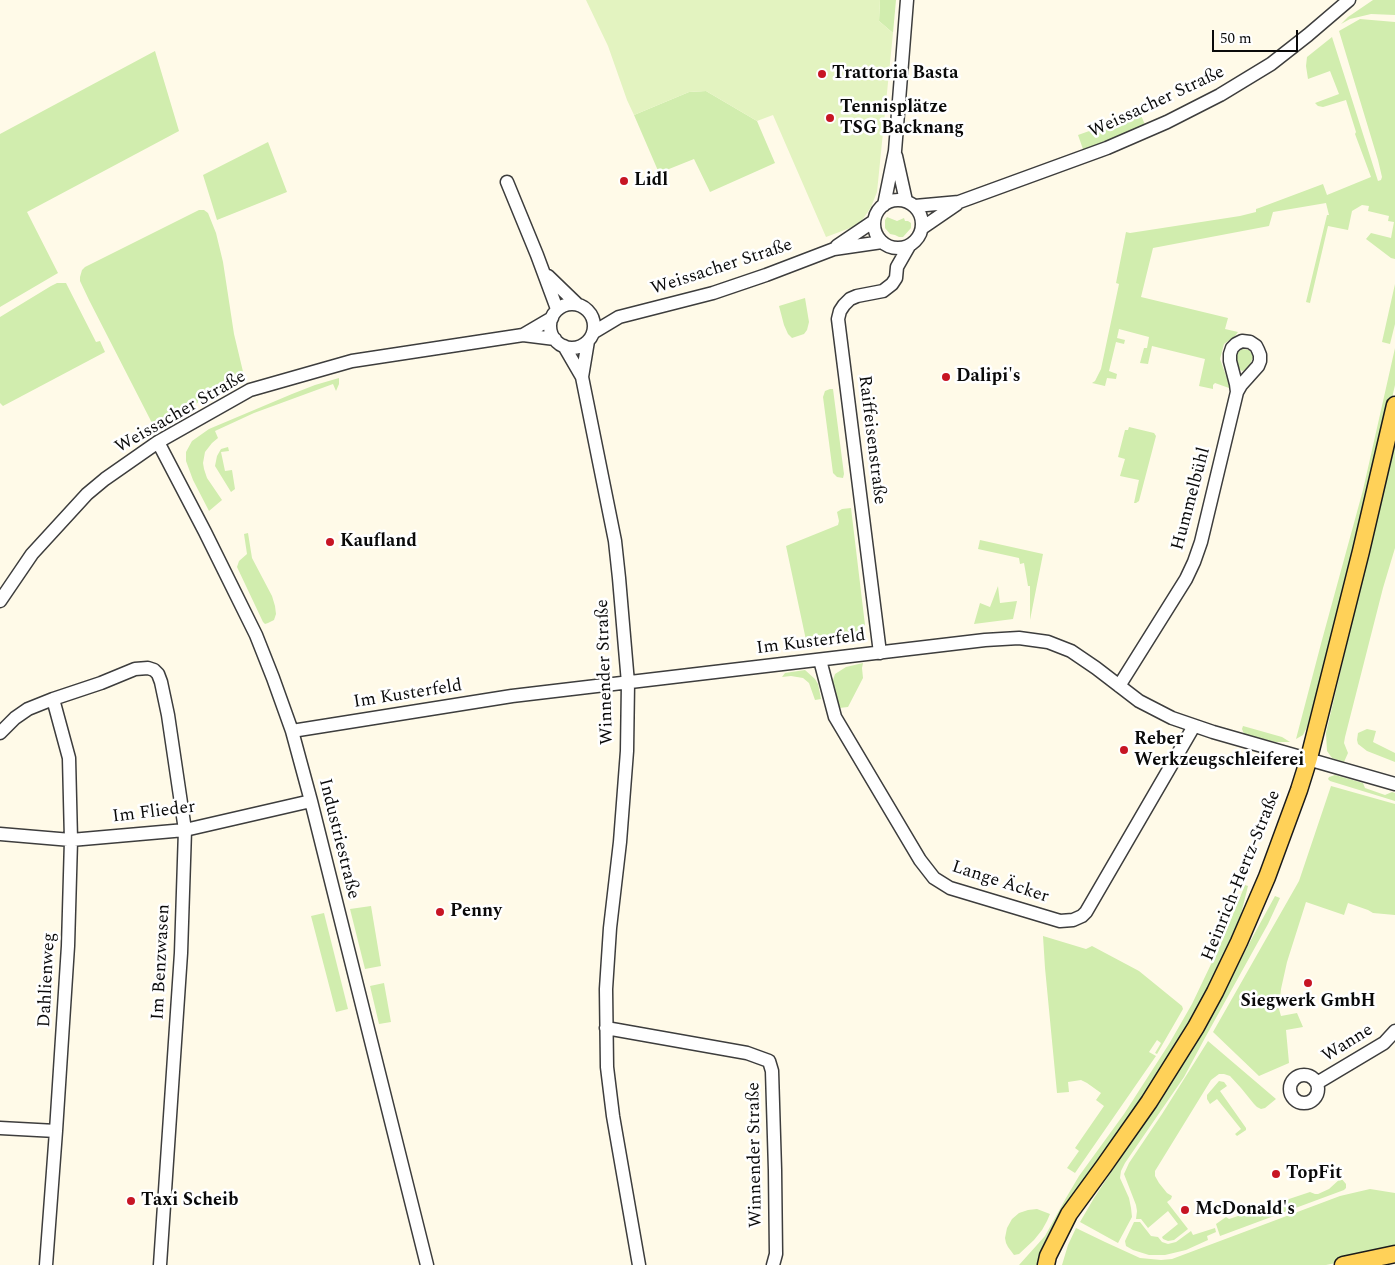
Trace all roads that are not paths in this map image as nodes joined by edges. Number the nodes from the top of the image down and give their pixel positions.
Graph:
1 (907, 0) edge
2 (1349, 0) edge
3 (895, 151) junction
4 (507, 182) dead end
5 (959, 202) junction
6 (910, 204) junction
7 (884, 205) junction
8 (874, 221) junction
9 (922, 228) junction
10 (884, 244) junction
11 (908, 246) junction
12 (834, 249) junction
13 (897, 267) junction
14 (543, 271) junction
15 (577, 304) junction
16 (589, 311) junction
17 (554, 314) junction
18 (619, 317) junction
19 (523, 335) junction
20 (591, 336) junction
21 (560, 343) junction
22 (582, 377) junction
23 (1237, 392) dead end
24 (1395, 405) edge
25 (158, 442) junction
26 (0, 601) edge
27 (880, 653) junction
28 (820, 660) junction
29 (628, 683) junction
30 (1119, 686) junction
31 (53, 699) junction
32 (1194, 726) junction
33 (292, 731) junction
34 (0, 733) edge
35 (1308, 758) junction
36 (1395, 784) edge
37 (311, 801) junction
38 (186, 830) junction
39 (0, 834) edge
40 (71, 840) junction
41 (606, 1028) junction
42 (1395, 1031) edge
43 (1317, 1083) dead end
44 (0, 1128) edge
45 (56, 1131) junction
46 (1058, 1235) junction
47 (1395, 1254) edge
48 (46, 1265) edge
49 (160, 1265) edge
50 (427, 1265) edge
51 (639, 1265) edge
52 (773, 1265) edge
53 (1046, 1265) edge
54 (1054, 1265) edge
55 (1343, 1265) edge

1 - 3 street, Weissacher Straße
2 - 5 street, Weissacher Straße
3 - 6 street, Weissacher Straße
3 - 7 street, Weissacher Straße
4 - 14 street, Weissacher Straße
5 - 6 street, Weissacher Straße
5 - 9 street, Weissacher Straße
6 - 7 street, Weissacher Straße
6 - 9 street, Weissacher Straße
7 - 8 street, Weissacher Straße
8 - 10 street
8 - 12 street, Weissacher Straße
9 - 11 street, Weissacher Straße
10 - 11 street, Weissacher Straße
10 - 12 street, Weissacher Straße
10 - 13 street
11 - 13 street, Raiffeisenstraße
12 - 18 street, Weissacher Straße
13 - 27 street, Raiffeisenstraße
14 - 15 street, Weissacher Straße
14 - 17 street, Weissacher Straße
15 - 16 street, Weissacher Straße
15 - 17 street, Weissacher Straße
16 - 18 street, Weissacher Straße
16 - 20 street
17 - 19 street, Weissacher Straße
17 - 21 street, Weissacher Straße
18 - 20 street, Weissacher Straße
19 - 21 street, Weissacher Straße
19 - 25 street, Weissacher Straße
20 - 21 street, Weissacher Straße
20 - 22 street, Winnender Straße
21 - 22 street, Winnender Straße
22 - 29 street, Winnender Straße
23 - 30 street, Hummelbühl
24 - 35 main road, Heinrich-Hertz-Straße
25 - 26 street, Weissacher Straße
25 - 33 street, Industriestraße
27 - 28 street, Im Kusterfeld
27 - 30 street, Im Kusterfeld
28 - 29 street, Im Kusterfeld
28 - 32 street, Lange Äcker
29 - 33 street, Im Kusterfeld
29 - 41 street, Winnender Straße
30 - 32 street, Im Kusterfeld
31 - 34 street
31 - 38 street, Im Benzwasen
31 - 40 street, Dahlienweg
32 - 35 street, Im Kusterfeld
33 - 37 street, Industriestraße
35 - 36 street, Im Kusterfeld
35 - 46 main road, Heinrich-Hertz-Straße
37 - 38 street, Im Flieder
37 - 50 street, Industriestraße
38 - 40 street, Im Flieder
38 - 49 street, Im Benzwasen
39 - 40 street, Im Flieder
40 - 45 street, Dahlienweg
41 - 51 street, Winnender Straße
41 - 52 street, Winnender Straße
42 - 43 street, Wanne
44 - 45 street
45 - 48 street, Dahlienweg
46 - 53 main road, Heinrich-Hertz-Straße
46 - 54 main road, Heinrich-Hertz-Straße
47 - 55 main road

